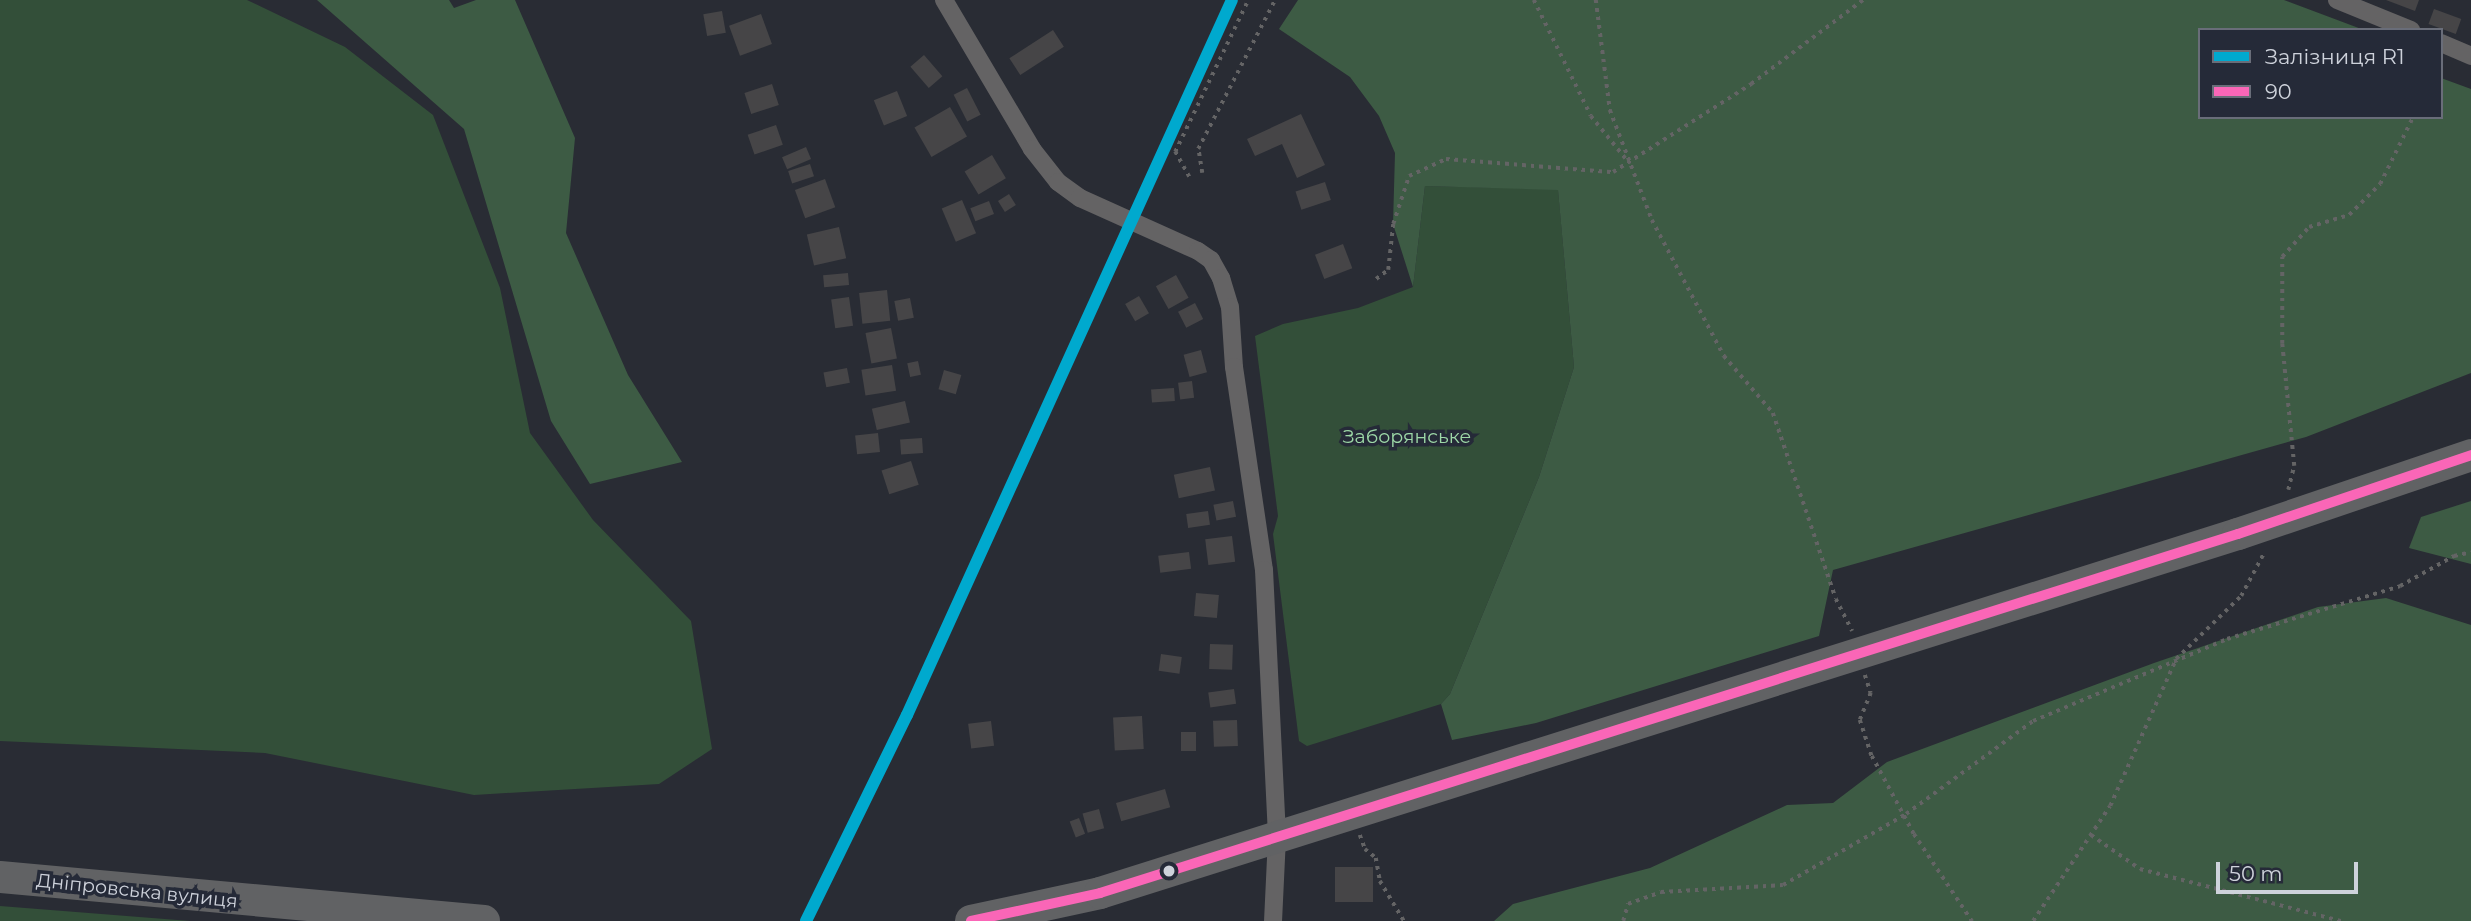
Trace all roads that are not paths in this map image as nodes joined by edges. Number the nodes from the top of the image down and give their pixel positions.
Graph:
1 (944, 0) edge
2 (2337, 0) edge
3 (2406, 28) edge
4 (2443, 44) edge
5 (2471, 56) edge
6 (2471, 455) edge
7 (1277, 837) junction
8 (0, 877) edge
9 (484, 921) edge
10 (971, 921) edge
11 (1273, 921) edge

1 - 7 street
2 - 3 street
4 - 5 street
6 - 7 highway
7 - 10 highway
7 - 11 street
8 - 9 highway, Дніпровська вулиця

